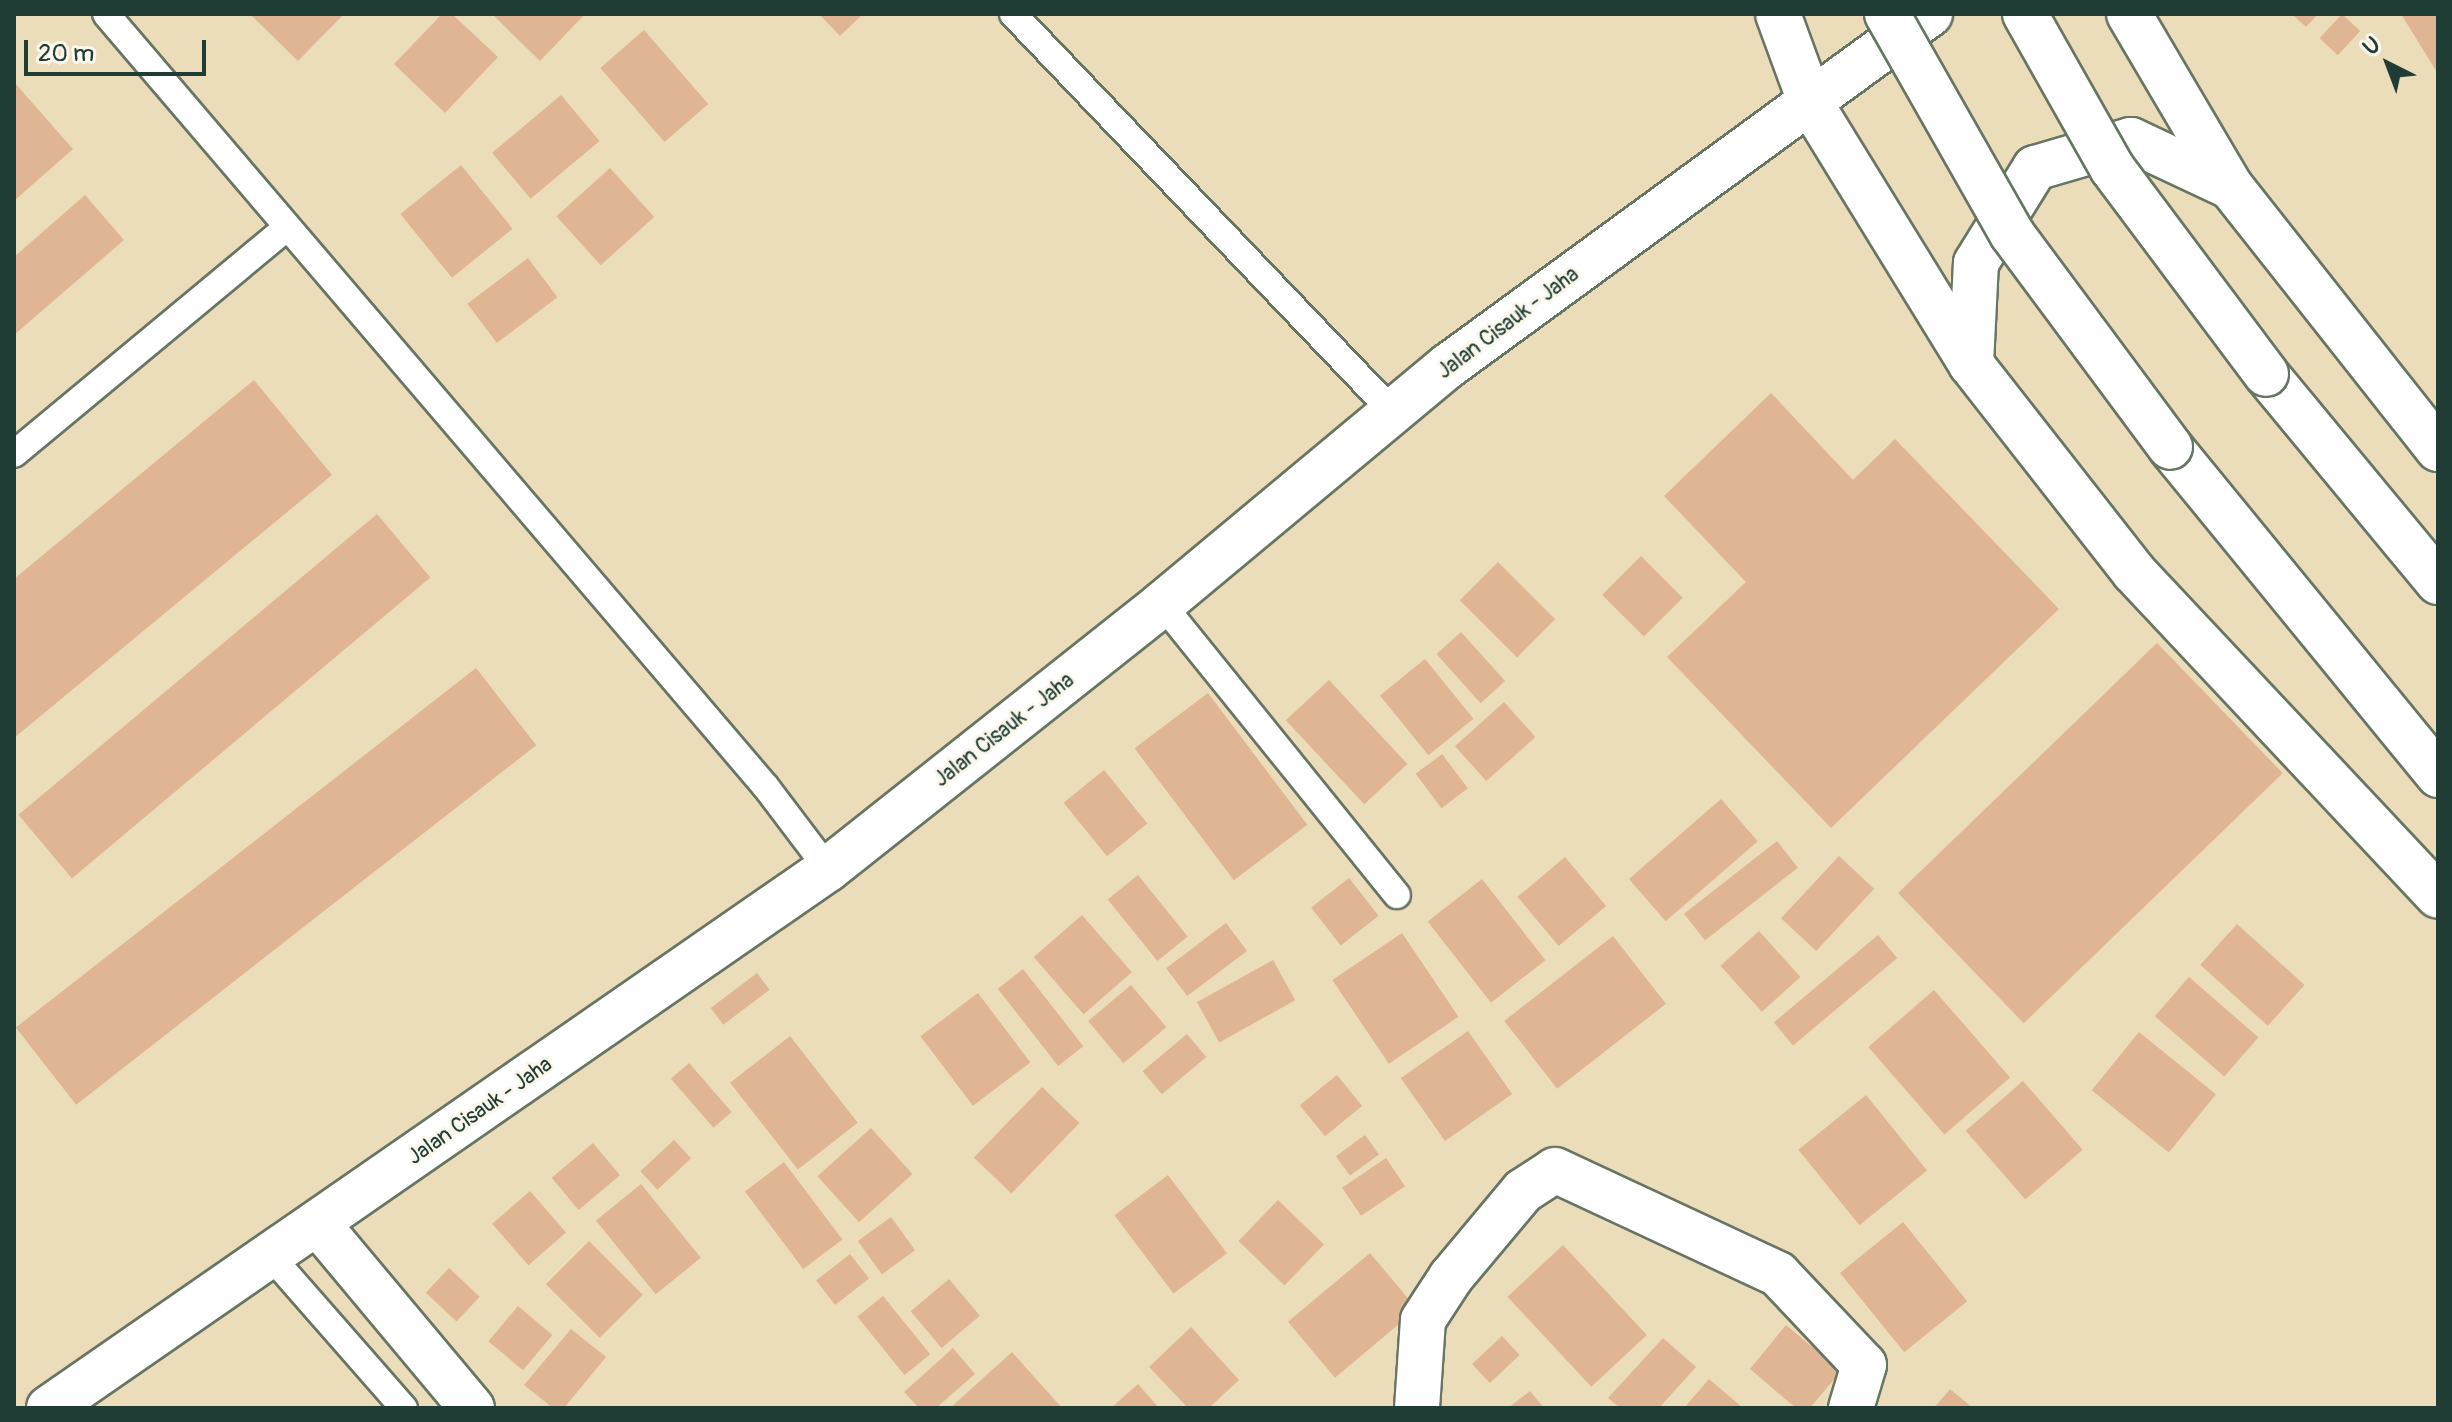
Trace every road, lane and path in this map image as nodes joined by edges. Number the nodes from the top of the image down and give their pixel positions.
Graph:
1 (106, 14) edge
2 (1013, 14) edge
3 (1778, 14) edge
4 (1887, 14) edge
5 (1930, 14) edge
6 (2025, 14) edge
7 (2129, 14) edge
8 (1811, 104) junction
9 (2231, 187) junction
10 (287, 227) junction
11 (1971, 364) junction
12 (1393, 412) junction
13 (2438, 449) edge
14 (14, 454) edge
15 (2438, 582) edge
16 (1162, 604) junction
17 (2438, 775) edge
18 (828, 869) junction
19 (1397, 895) dead end
20 (2438, 896) edge
21 (318, 1224) junction
22 (269, 1254) junction
23 (49, 1408) edge
24 (404, 1408) edge
25 (472, 1408) edge
26 (1417, 1408) edge
27 (1851, 1408) edge

1 - 10 lane
2 - 12 lane
3 - 8 main road
4 - 17 main road, bridge
5 - 8 main road, Jalan Cisauk - Jaha
6 - 15 main road, bridge
7 - 9 main road
8 - 11 main road
8 - 12 main road, Jalan Cisauk - Jaha
9 - 11 main road
9 - 13 main road
10 - 14 lane
10 - 18 lane
11 - 20 main road
12 - 16 main road, Jalan Cisauk - Jaha
16 - 18 main road, Jalan Cisauk - Jaha
16 - 19 lane
18 - 21 main road, Jalan Cisauk - Jaha
21 - 22 main road, Jalan Cisauk - Jaha
21 - 25 main road
22 - 23 main road, Jalan Cisauk - Jaha
22 - 24 lane
26 - 27 main road

